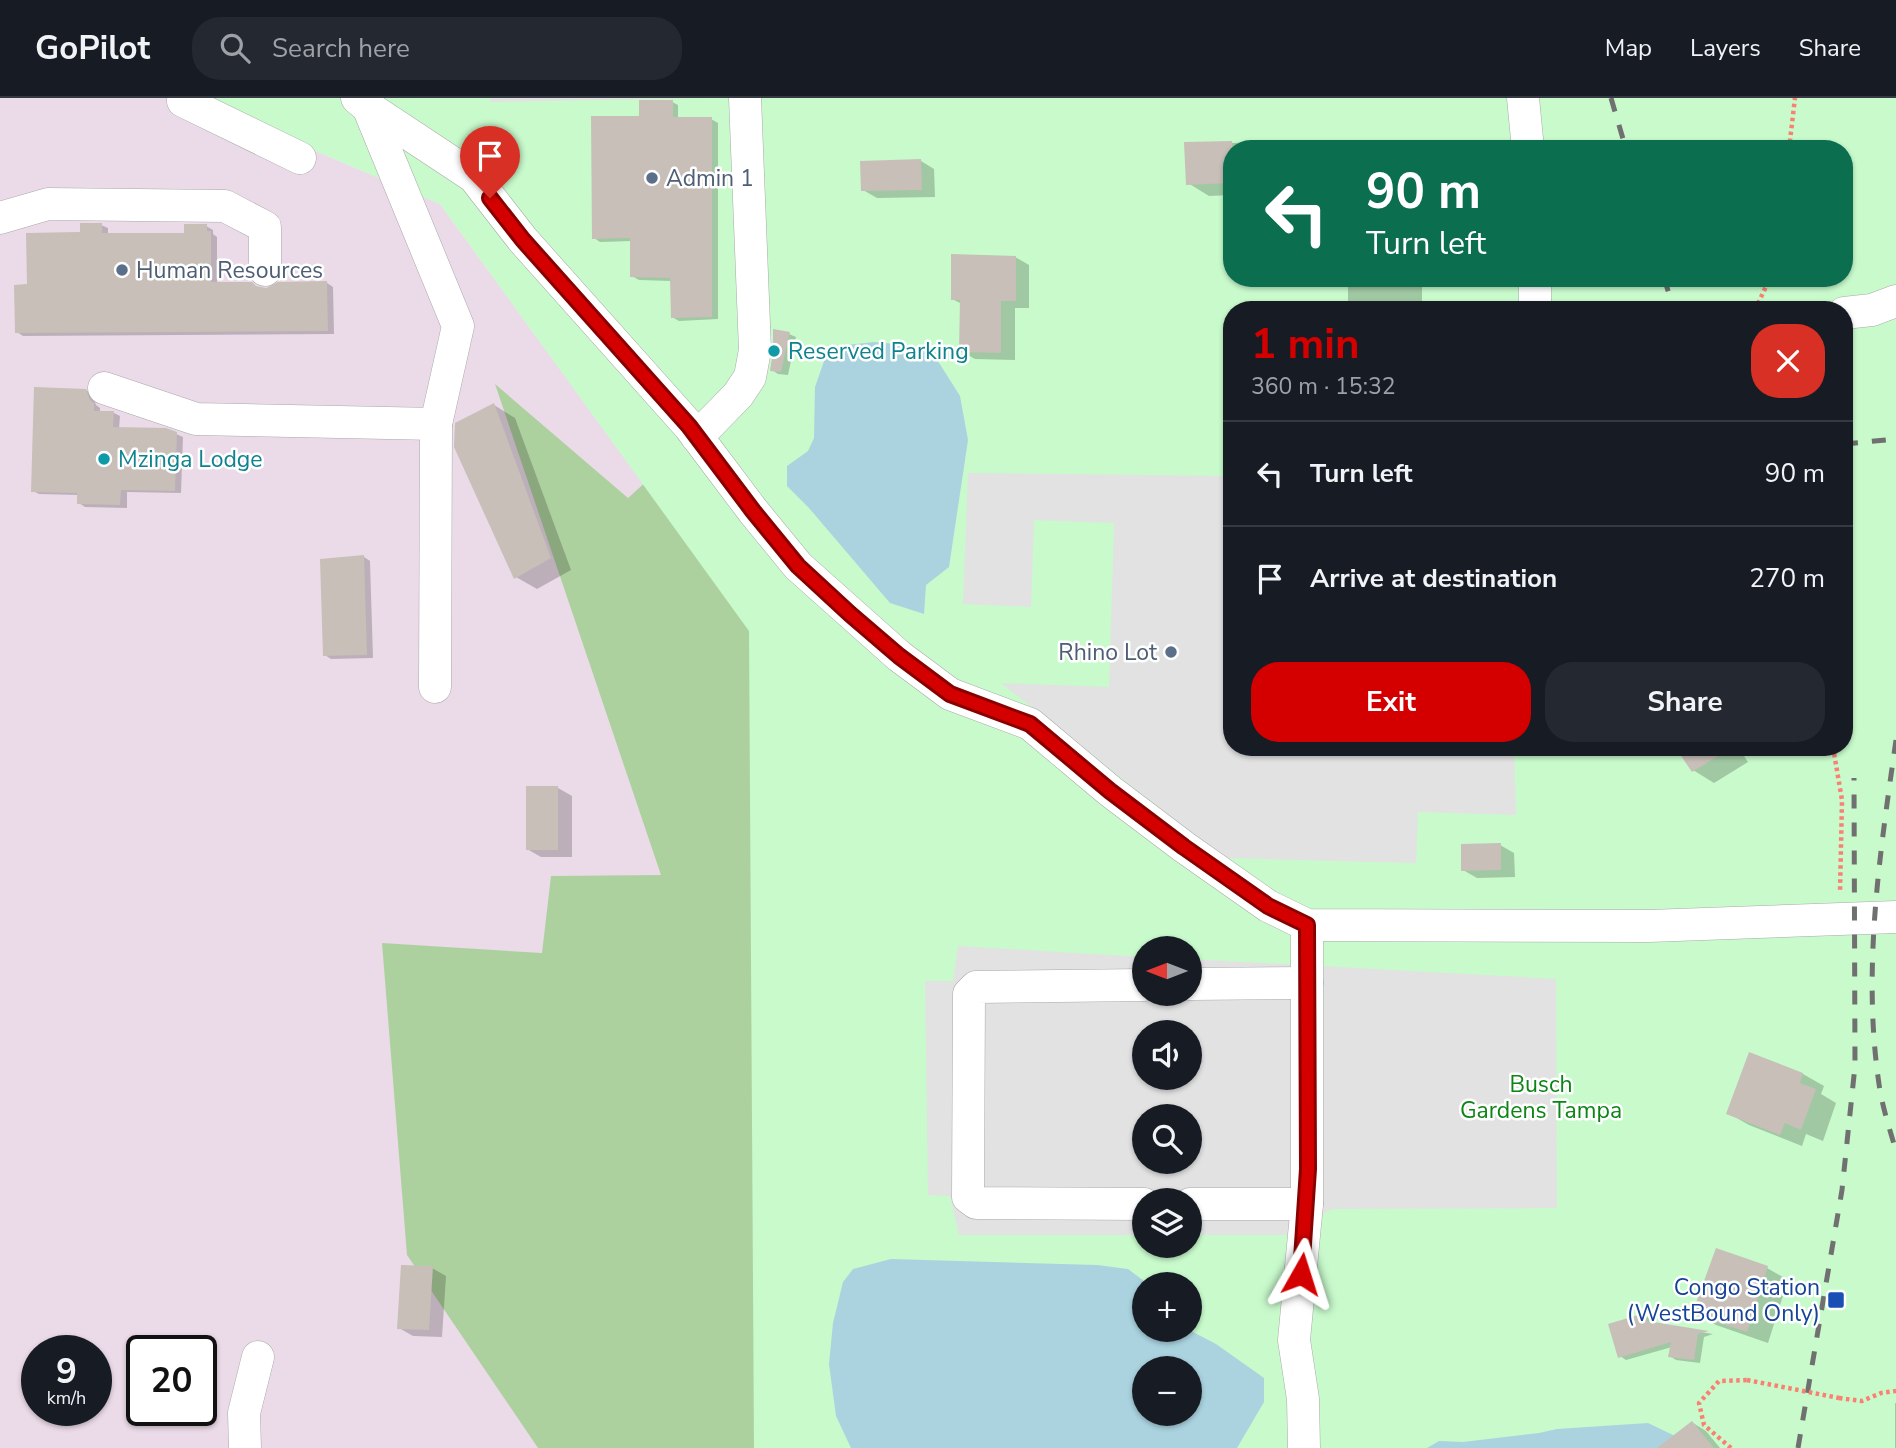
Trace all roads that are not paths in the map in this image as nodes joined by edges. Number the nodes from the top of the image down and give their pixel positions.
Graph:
1 (745, 98) edge
2 (1523, 98) edge
3 (178, 99) edge
4 (363, 103) edge
5 (1527, 140) edge
6 (300, 158) dead end
7 (0, 218) edge
8 (265, 270) dead end
9 (1896, 301) edge
10 (1853, 312) edge
11 (104, 388) dead end
12 (436, 424) junction
13 (697, 437) junction
14 (435, 687) dead end
15 (1896, 917) edge
16 (1307, 925) junction
17 (1307, 983) junction
18 (1202, 984) edge
19 (1132, 985) edge
20 (1132, 1204) edge
21 (1202, 1204) edge
22 (1307, 1204) junction
23 (258, 1357) dead end
24 (245, 1448) edge
25 (1304, 1448) edge

1 - 13 lane
2 - 5 lane
3 - 6 lane
4 - 12 lane
4 - 13 lane
7 - 8 lane
9 - 10 lane
11 - 12 lane
12 - 14 lane
13 - 16 lane
15 - 16 lane
16 - 17 lane
17 - 18 lane
17 - 22 lane
19 - 20 lane
21 - 22 lane
22 - 25 lane
23 - 24 lane

